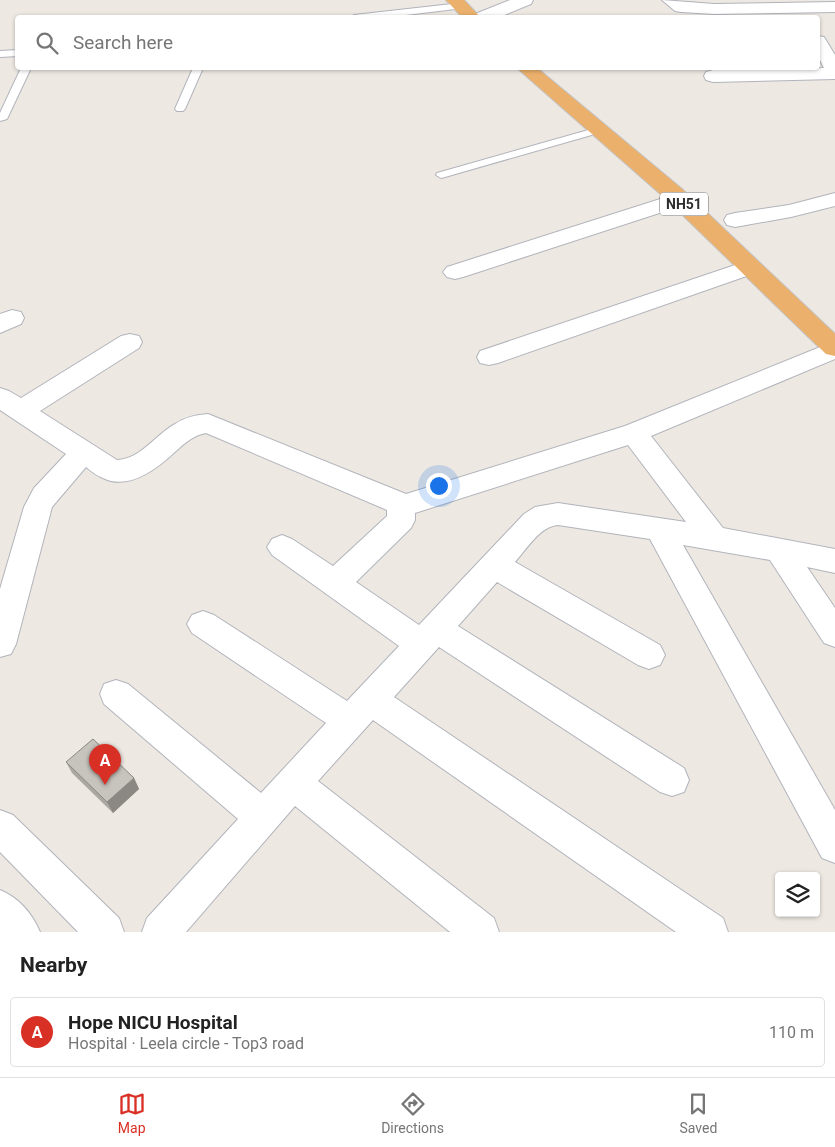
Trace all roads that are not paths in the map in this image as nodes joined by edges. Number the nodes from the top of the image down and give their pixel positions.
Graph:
1 (526, 0) edge
2 (670, 0) edge
3 (835, 7) edge
4 (462, 8) edge
5 (797, 8) edge
6 (386, 15) edge
7 (488, 15) edge
8 (835, 38) edge
9 (820, 40) edge
10 (820, 44) edge
11 (15, 53) edge
12 (0, 54) edge
13 (25, 70) edge
14 (197, 70) edge
15 (528, 70) edge
16 (835, 71) edge
17 (713, 76) dead end
18 (180, 109) dead end
19 (2, 119) dead end
20 (599, 130) junction
21 (441, 175) dead end
22 (679, 199) junction
23 (835, 199) edge
24 (735, 220) dead end
25 (750, 267) junction
26 (455, 272) dead end
27 (130, 342) dead end
28 (835, 349) edge
29 (489, 356) dead end
30 (10, 404) edge
31 (634, 433) junction
32 (84, 452) junction
33 (401, 507) junction
34 (659, 529) junction
35 (714, 538) junction
36 (282, 547) dead end
37 (779, 550) junction
38 (835, 561) edge
39 (494, 564) junction
40 (334, 584) junction
41 (203, 624) dead end
42 (835, 634) edge
43 (429, 636) junction
44 (0, 644) edge
45 (649, 654) dead end
46 (116, 694) dead end
47 (360, 710) junction
48 (672, 780) dead end
49 (293, 783) junction
50 (263, 817) junction
51 (0, 828) edge
52 (835, 845) edge
53 (0, 910) edge
54 (21, 932) edge
55 (105, 932) edge
56 (161, 932) edge
57 (480, 932) edge
58 (709, 932) edge

1 - 7 street
2 - 5 street
3 - 5 street
4 - 6 lane
8 - 9 street
10 - 16 street
11 - 12 lane
13 - 19 lane
14 - 18 lane
15 - 20 highway, NH51
16 - 17 street
20 - 21 lane
20 - 22 highway, NH51
22 - 25 highway, NH51
22 - 26 street
23 - 24 street
25 - 28 highway, NH51
25 - 29 street
27 - 30 street
28 - 31 street
30 - 32 street
31 - 33 street
31 - 35 street
32 - 33 street
32 - 44 street
33 - 40 street
34 - 35 street
34 - 39 street
34 - 52 street
35 - 37 street
36 - 40 street
37 - 38 street
37 - 42 street
39 - 43 street
39 - 45 street
40 - 43 street
41 - 47 street
43 - 47 street
43 - 48 street
46 - 50 street
47 - 49 street
47 - 58 street
49 - 50 street
49 - 57 street
50 - 56 street
51 - 55 street
53 - 54 street

